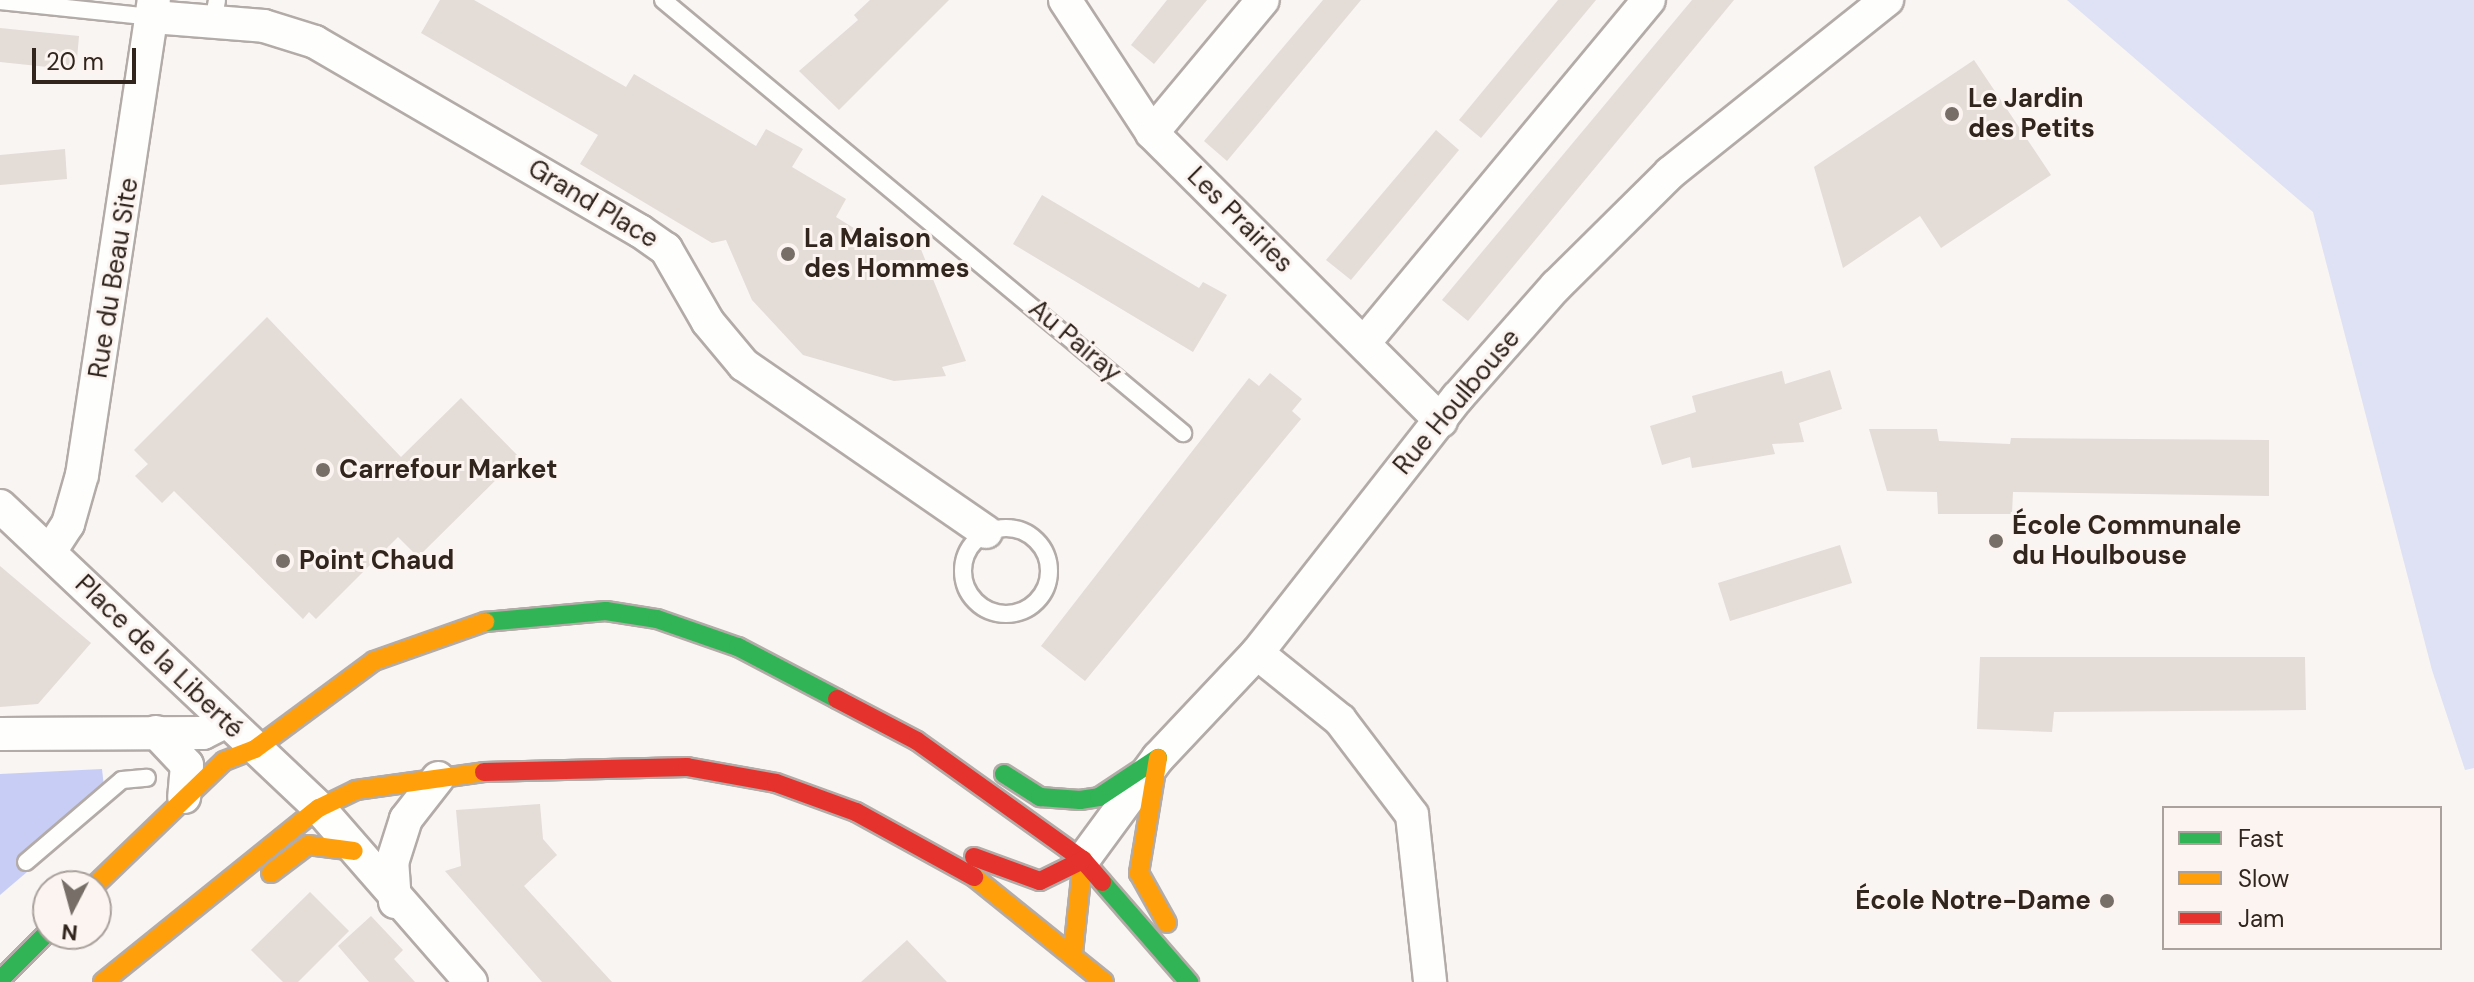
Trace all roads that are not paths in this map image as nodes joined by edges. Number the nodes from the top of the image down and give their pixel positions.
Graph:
1 (663, 0) edge
2 (1065, 0) edge
3 (1263, 0) edge
4 (1649, 0) edge
5 (1887, 0) edge
6 (0, 1) edge
7 (153, 8) edge
8 (215, 10) edge
9 (1152, 133) junction
10 (1364, 343) junction
11 (1441, 421) junction
12 (1183, 433) dead end
13 (0, 506) edge
14 (986, 532) junction
15 (51, 550) junction
16 (1257, 653) junction
17 (859, 707) junction
18 (225, 722) junction
19 (156, 732) junction
20 (0, 734) edge
21 (962, 746) dead end
22 (255, 749) junction
23 (1158, 758) junction
24 (986, 762) dead end
25 (147, 778) dead end
26 (438, 778) junction
27 (184, 797) junction
28 (319, 808) junction
29 (354, 851) junction
30 (1083, 860) junction
31 (948, 861) junction
32 (26, 862) dead end
33 (110, 870) edge
34 (395, 902) junction
35 (32, 948) edge
36 (1073, 953) junction
37 (0, 980) edge
38 (103, 982) edge
39 (134, 982) edge
40 (471, 982) edge
41 (1104, 982) edge
42 (1189, 982) edge
43 (1212, 982) edge
44 (1430, 982) edge

1 - 12 lane, Au Pairay
2 - 9 street, Les Prairies
3 - 9 street
4 - 10 street
5 - 11 street, Rue Houlbouse
6 - 7 lane
7 - 8 street, Grand Place
7 - 15 street, Rue du Beau Site
8 - 14 street, Grand Place
9 - 10 street, Les Prairies
10 - 11 street, Les Prairies
11 - 16 street, Rue Houlbouse
13 - 15 street, Place de la Liberté
14 - 14 lane
15 - 18 street, Place de la Liberté
16 - 23 street, Rue Houlbouse
16 - 44 street
17 - 21 main road
17 - 22 main road
17 - 30 main road
18 - 19 street
18 - 22 street, Place de la Liberté
19 - 20 street
19 - 27 street
22 - 27 main road
22 - 28 street, Place de la Liberté
23 - 24 main road
23 - 30 street, Rue Houlbouse
23 - 43 main road
25 - 32 lane
26 - 28 main road
26 - 31 main road
26 - 34 street
27 - 33 main road
28 - 29 street, Place de la Liberté
28 - 38 main road
29 - 34 street, Place de la Liberté
29 - 39 main road
30 - 31 main road
30 - 36 main road
30 - 42 main road
31 - 36 main road
34 - 40 street, Place de la Liberté
35 - 37 main road
36 - 41 main road

